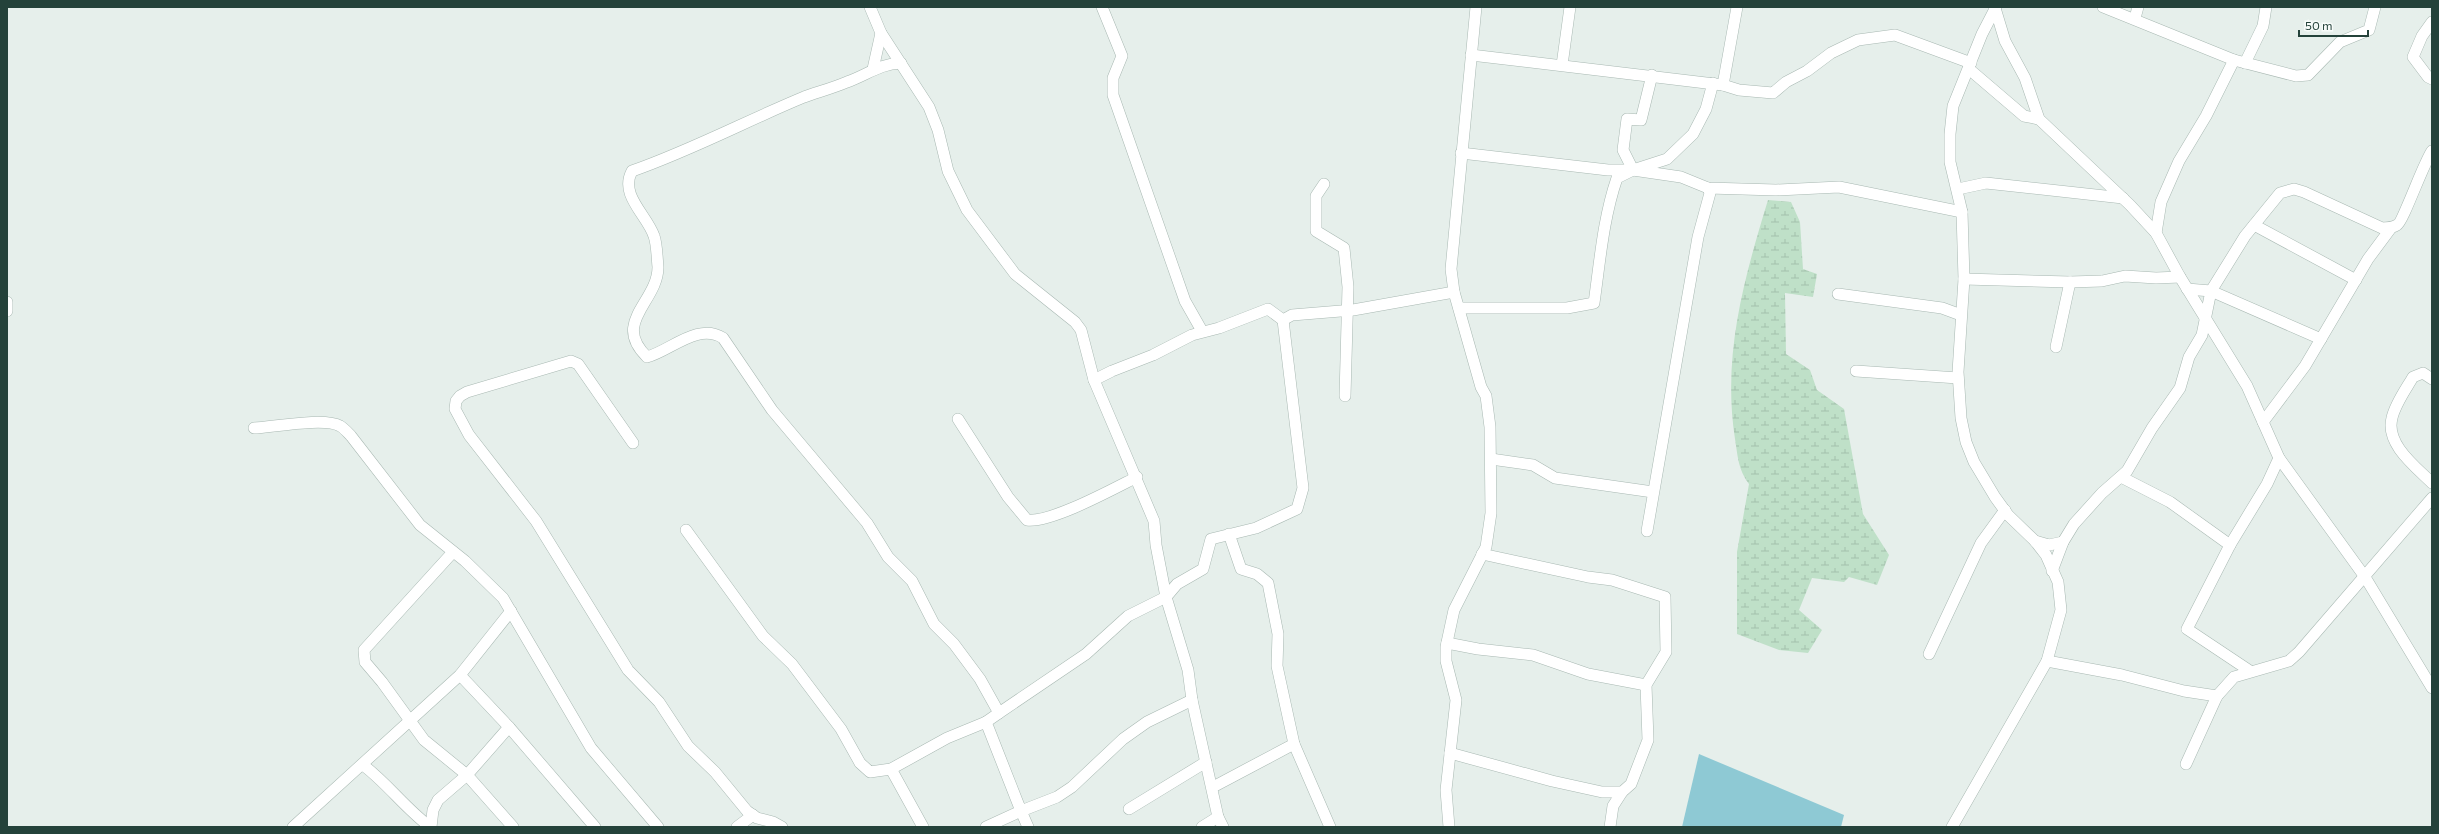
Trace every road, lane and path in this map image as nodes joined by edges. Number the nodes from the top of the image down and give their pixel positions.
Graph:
1 (870, 7) edge
2 (1102, 7) edge
3 (1476, 7) edge
4 (1570, 7) edge
5 (1737, 7) edge
6 (2103, 7) edge
7 (2138, 7) edge
8 (2266, 7) edge
9 (2375, 7) edge
10 (1995, 8) edge
11 (2135, 18) junction
12 (2432, 22) edge
13 (881, 33) junction
14 (1471, 55) junction
15 (2234, 60) junction
16 (901, 63) junction
17 (2245, 63) junction
18 (1562, 65) junction
19 (1970, 66) junction
20 (872, 69) junction
21 (1652, 75) junction
22 (2432, 79) edge
23 (1718, 84) junction
24 (2039, 119) junction
25 (2432, 152) edge
26 (1461, 153) junction
27 (1633, 170) junction
28 (1324, 184) dead end
29 (1708, 188) junction
30 (1958, 189) junction
31 (2123, 198) junction
32 (1962, 212) junction
33 (2254, 225) junction
34 (2391, 228) junction
35 (2156, 233) junction
36 (2180, 277) junction
37 (1964, 279) junction
38 (2356, 280) junction
39 (2070, 282) junction
40 (2188, 289) junction
41 (2211, 291) junction
42 (1454, 292) junction
43 (1838, 294) dead end
44 (7, 302) edge
45 (1459, 308) junction
46 (7, 311) edge
47 (1346, 311) junction
48 (1961, 316) junction
49 (2205, 317) junction
50 (1283, 320) junction
51 (1202, 331) junction
52 (2321, 339) junction
53 (2056, 347) dead end
54 (1856, 371) dead end
55 (1958, 378) junction
56 (2432, 379) edge
57 (1094, 380) junction
58 (1345, 396) dead end
59 (958, 419) dead end
60 (2263, 422) junction
61 (254, 428) dead end
62 (633, 443) dead end
63 (2279, 458) junction
64 (1491, 459) junction
65 (1136, 477) junction
66 (2121, 477) junction
67 (2432, 483) edge
68 (1653, 492) junction
69 (2432, 498) edge
70 (2005, 510) junction
71 (686, 530) dead end
72 (1647, 531) dead end
73 (1229, 534) junction
74 (2035, 541) junction
75 (2064, 542) junction
76 (2230, 545) junction
77 (453, 552) junction
78 (1482, 554) junction
79 (2052, 570) junction
80 (2365, 576) junction
81 (1166, 597) junction
82 (511, 611) junction
83 (1447, 643) junction
84 (1929, 654) dead end
85 (2047, 661) junction
86 (2250, 671) junction
87 (460, 675) junction
88 (1646, 685) junction
89 (2432, 688) edge
90 (2217, 696) junction
91 (1192, 700) junction
92 (999, 713) junction
93 (411, 720) junction
94 (986, 722) junction
95 (508, 727) junction
96 (1294, 744) junction
97 (1450, 752) junction
98 (1206, 762) junction
99 (2186, 764) dead end
100 (363, 765) junction
101 (891, 769) junction
102 (467, 776) junction
103 (1213, 787) junction
104 (1622, 792) junction
105 (1129, 809) dead end
106 (1021, 811) junction
107 (753, 816) junction
108 (1221, 822) edge
109 (293, 827) edge
110 (430, 827) edge
111 (513, 827) edge
112 (595, 827) edge
113 (658, 827) edge
114 (736, 827) edge
115 (782, 827) edge
116 (923, 827) edge
117 (986, 827) edge
118 (1028, 827) edge
119 (1202, 827) edge
120 (1330, 827) edge
121 (1448, 827) edge
122 (1610, 827) edge
123 (1952, 827) edge

1 - 13 street
2 - 51 street
3 - 14 street
4 - 18 street
5 - 23 street
6 - 11 street
7 - 11 street
8 - 17 street
9 - 17 street
10 - 19 street
10 - 24 street
11 - 15 street
12 - 22 street
13 - 16 street
13 - 20 street
14 - 18 street
14 - 26 street
15 - 17 street
15 - 35 street
16 - 20 street
16 - 57 street
18 - 21 street
19 - 23 street
19 - 24 street
19 - 30 street
20 - 92 street
21 - 23 street
21 - 27 street
23 - 27 street
24 - 31 street
25 - 34 street
26 - 27 street
26 - 42 street
27 - 29 street
27 - 45 street
28 - 47 street
29 - 32 street
29 - 68 street
30 - 31 street
30 - 32 street
31 - 35 street
32 - 37 street
33 - 34 street
33 - 38 street
33 - 41 street
34 - 38 street
35 - 36 street
36 - 39 street
36 - 40 street
37 - 39 street
37 - 48 street
38 - 52 street
39 - 53 street
40 - 41 street
40 - 49 street
41 - 49 street
41 - 52 street
42 - 45 street
42 - 47 street
43 - 48 street
44 - 46 street
45 - 64 street
47 - 50 street
47 - 58 street
48 - 55 street
49 - 60 street
49 - 66 street
50 - 51 street
50 - 73 street
51 - 57 street
52 - 60 street
54 - 55 street
55 - 70 street
56 - 67 street
57 - 65 street
59 - 65 street
60 - 63 street
61 - 77 street
62 - 107 street
63 - 76 street
63 - 80 street
64 - 68 street
64 - 78 street
65 - 81 street
66 - 75 street
66 - 76 street
68 - 72 street
69 - 80 street
70 - 74 street
70 - 84 street
71 - 101 street
73 - 81 street
73 - 96 street
74 - 75 street
74 - 79 street
75 - 79 street
76 - 86 street
77 - 82 street
77 - 93 street
78 - 83 street
78 - 88 street
79 - 85 street
80 - 86 street
80 - 89 street
81 - 91 street
81 - 92 street
82 - 87 street
82 - 113 street
83 - 88 street
83 - 97 street
85 - 90 street
85 - 123 street
86 - 90 street
87 - 93 street
87 - 95 street
88 - 104 street
90 - 99 street
91 - 98 street
91 - 106 street
92 - 94 street
93 - 100 street
93 - 102 street
94 - 101 street
94 - 106 street
95 - 102 street
95 - 112 street
96 - 103 street
96 - 120 street
97 - 104 street
97 - 121 street
98 - 103 street
98 - 105 street
100 - 109 street
100 - 110 street
101 - 116 street
102 - 110 street
102 - 111 street
103 - 108 street
104 - 122 street
106 - 117 street
106 - 118 street
107 - 114 street
107 - 115 street
108 - 119 street

